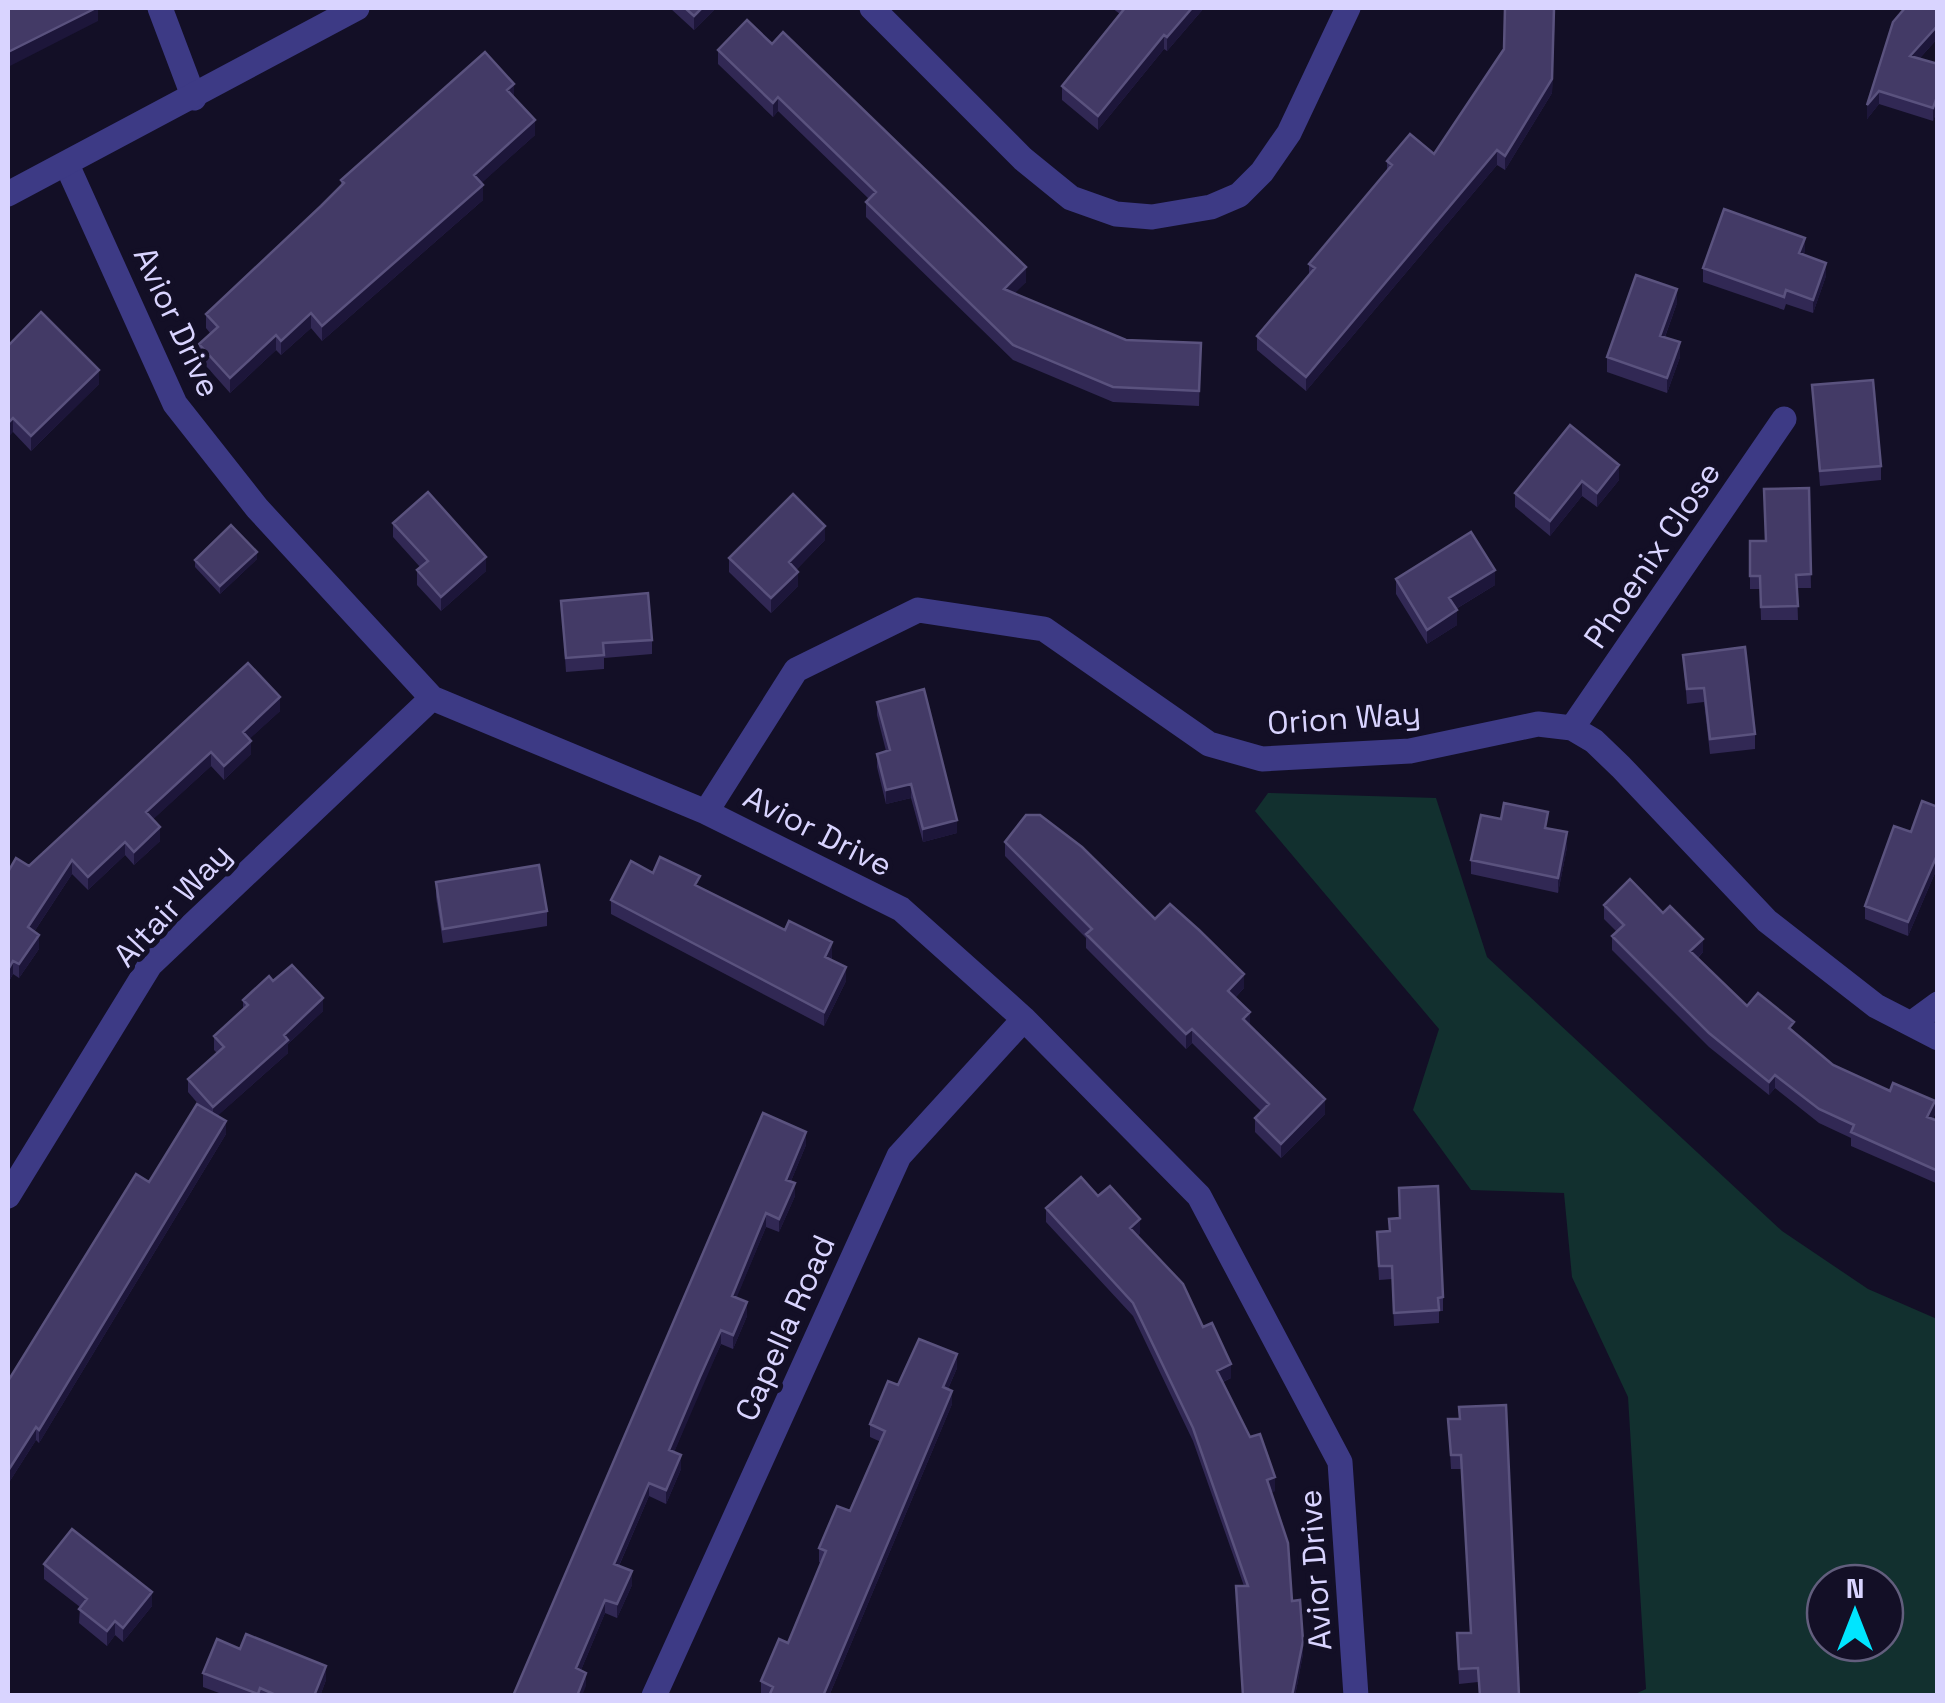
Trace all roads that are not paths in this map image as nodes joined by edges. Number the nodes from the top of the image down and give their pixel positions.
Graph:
1 (160, 8) edge
2 (357, 8) edge
3 (872, 8) edge
4 (1348, 8) edge
5 (194, 98) junction
6 (67, 166) junction
7 (8, 194) edge
8 (1784, 419) dead end
9 (432, 698) junction
10 (1572, 728) junction
11 (706, 812) junction
12 (1938, 1004) edge
13 (1024, 1019) junction
14 (1912, 1024) junction
15 (1938, 1038) edge
16 (8, 1196) edge
17 (654, 1696) edge
18 (1356, 1696) edge

1 - 5 street
2 - 5 street
3 - 4 street
5 - 6 street
6 - 7 street
6 - 9 street, Avior Drive
8 - 10 street, Phoenix Close
9 - 11 street, Avior Drive
9 - 16 street, Altair Way
10 - 11 street, Orion Way
10 - 14 street
11 - 13 street, Avior Drive
12 - 14 street
13 - 17 street, Capella Road
13 - 18 street, Avior Drive
14 - 15 street

